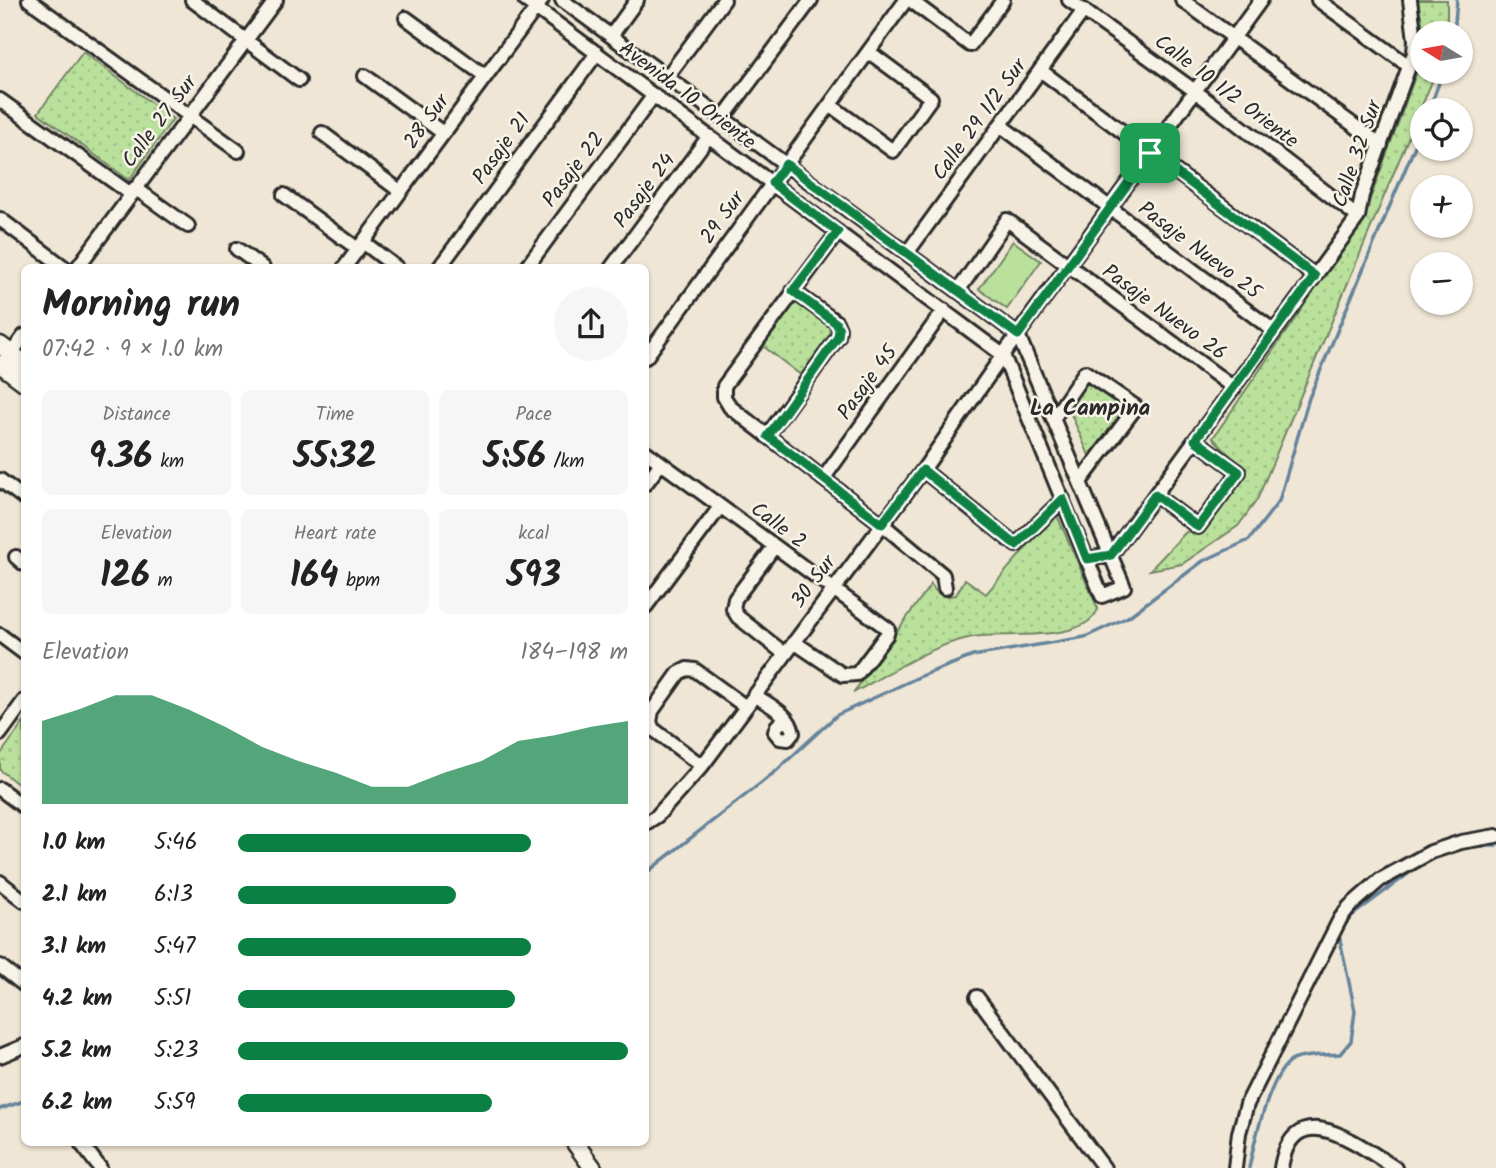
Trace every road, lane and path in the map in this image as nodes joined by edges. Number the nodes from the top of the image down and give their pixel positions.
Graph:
1 (29, 0) edge
2 (192, 0) edge
3 (276, 0) edge
4 (562, 0) edge
5 (637, 0) edge
6 (724, 0) edge
7 (811, 0) edge
8 (908, 0) edge
9 (1003, 0) edge
10 (1069, 0) edge
11 (1182, 0) edge
12 (1261, 0) edge
13 (1318, 0) edge
14 (1410, 0) edge
15 (534, 3) edge
16 (1084, 10) junction
17 (406, 18) dead end
18 (611, 36) junction
19 (1234, 38) junction
20 (246, 40) junction
21 (869, 52) junction
22 (597, 53) junction
23 (1409, 66) junction
24 (1040, 70) junction
25 (365, 76) dead end
26 (485, 76) junction
27 (667, 77) junction
28 (299, 80) dead end
29 (1195, 91) junction
30 (654, 95) junction
31 (0, 100) edge
32 (830, 105) junction
33 (188, 116) junction
34 (723, 118) junction
35 (1000, 125) junction
36 (322, 133) dead end
37 (443, 133) junction
38 (709, 136) junction
39 (1381, 145) junction
40 (238, 151) dead end
41 (1150, 153) junction
42 (786, 164) junction
43 (772, 183) junction
44 (133, 191) junction
45 (400, 191) junction
46 (284, 195) dead end
47 (1110, 208) junction
48 (1359, 217) junction
49 (0, 219) edge
50 (188, 226) dead end
51 (838, 232) junction
52 (360, 245) junction
53 (237, 249) dead end
54 (907, 253) junction
55 (70, 264) edge
56 (77, 264) edge
57 (258, 264) edge
58 (347, 264) edge
59 (391, 264) edge
60 (442, 264) edge
61 (529, 264) edge
62 (614, 264) edge
63 (1068, 266) junction
64 (1315, 276) junction
65 (793, 291) junction
66 (958, 291) junction
67 (944, 310) junction
68 (1274, 331) junction
69 (1018, 335) junction
70 (21, 340) edge
71 (649, 353) edge
72 (1003, 355) junction
73 (6, 360) edge
74 (21, 378) edge
75 (1234, 388) junction
76 (1053, 419) junction
77 (768, 436) junction
78 (1195, 440) junction
79 (649, 454) edge
80 (661, 463) junction
81 (923, 470) junction
82 (649, 479) edge
83 (823, 479) junction
84 (0, 480) edge
85 (1080, 482) junction
86 (1155, 495) junction
87 (21, 496) edge
88 (1063, 499) junction
89 (720, 507) junction
90 (882, 524) junction
91 (774, 547) junction
92 (1111, 555) junction
93 (1087, 559) junction
94 (945, 588) dead end
95 (832, 590) junction
96 (649, 602) edge
97 (0, 635) edge
98 (794, 642) junction
99 (21, 651) edge
100 (785, 654) junction
101 (754, 695) junction
102 (21, 705) edge
103 (746, 707) junction
104 (786, 718) dead end
105 (2, 728) edge
106 (702, 766) junction
107 (0, 789) edge
108 (21, 805) edge
109 (651, 819) edge
110 (1496, 836) edge
111 (0, 882) edge
112 (21, 899) edge
113 (0, 966) edge
114 (21, 983) edge
115 (977, 997) dead end
116 (21, 1047) edge
117 (1, 1055) edge
118 (83, 1146) edge
119 (577, 1146) edge
120 (100, 1168) edge
121 (593, 1168) edge
122 (1104, 1168) edge
123 (1235, 1168) edge
124 (1282, 1168) edge
125 (1395, 1168) edge

1 - 33 street
2 - 20 street
3 - 20 street, Calle 27 Sur
4 - 18 street, Avenida 10 Oriente
5 - 18 street
6 - 27 street
7 - 34 street
8 - 9 street
8 - 21 street, 29 Sur
10 - 16 street, Calle 10 1/2 Oriente
11 - 19 street
12 - 19 street, 30 Sur
13 - 23 street
14 - 23 street, Calle 32 Sur
15 - 22 street, Avenida 10 Oriente
15 - 26 street, 28 Sur
16 - 24 street, Calle 29 1/2 Sur
16 - 29 street, Calle 10 1/2 Oriente
17 - 26 street
18 - 27 street, Avenida 10 Oriente
19 - 29 street, 30 Sur
19 - 39 street
20 - 28 street
20 - 33 street, Calle 27 Sur
21 - 32 street, 29 Sur
21 - 32 street
22 - 30 street, Avenida 10 Oriente
22 - 60 street, Pasaje 21
23 - 39 street, Calle 32 Sur
24 - 35 street, Calle 29 1/2 Sur
24 - 41 street
25 - 37 street
26 - 37 street, 28 Sur
27 - 34 street, Avenida 10 Oriente
29 - 41 street, 30 Sur
29 - 48 street, Calle 10 1/2 Oriente
30 - 38 street, Avenida 10 Oriente
30 - 61 street, Pasaje 22
31 - 44 street
32 - 42 street, 29 Sur
33 - 40 street
33 - 44 street, Calle 27 Sur
34 - 42 street, Avenida 10 Oriente
35 - 47 street, Pasaje Nuevo 25
35 - 54 street, Calle 29 1/2 Sur
36 - 45 street
37 - 45 street, 28 Sur
38 - 43 street, Avenida 10 Oriente
38 - 62 street, Pasaje 24
39 - 48 street, Calle 32 Sur
41 - 47 street, 30 Sur
41 - 64 street
42 - 43 street, 29 Sur
42 - 54 street, Avenida 10 Oriente
43 - 51 street, Avenida 10 Oriente
43 - 71 street, 29 Sur
44 - 50 street
44 - 56 street, Calle 27 Sur
45 - 52 street, 28 Sur
46 - 52 street
47 - 63 street, 30 Sur
47 - 68 street, Pasaje Nuevo 25
48 - 64 street, Calle 32 Sur
49 - 55 street
51 - 65 street
51 - 67 street, Avenida 10 Oriente
52 - 58 street, 28 Sur
52 - 59 street
53 - 57 street
54 - 66 street, Avenida 10 Oriente
63 - 66 street, Pasaje Nuevo 26
63 - 69 street, 30 Sur
63 - 75 street, Pasaje Nuevo 26
64 - 68 street, Calle 32 Sur
65 - 77 street
65 - 77 street
66 - 69 street, Avenida 10 Oriente
67 - 72 street, Avenida 10 Oriente
67 - 83 street, Pasaje 45
68 - 75 street, Calle 32 Sur
69 - 72 street, 30 Sur
69 - 76 street
70 - 73 street
72 - 81 street, 30 Sur
72 - 88 street
73 - 74 street
75 - 78 street, Calle 32 Sur
76 - 85 street
76 - 85 street
77 - 83 street
78 - 86 street, Calle 32 Sur
78 - 86 street
79 - 80 street, Calle 2
80 - 82 street
80 - 89 street, Calle 2
81 - 88 street
81 - 90 street, 30 Sur
83 - 90 street
84 - 87 street
85 - 92 street
86 - 92 street, Calle 32 Sur
88 - 93 street
89 - 91 street, Calle 2
89 - 96 street
90 - 94 street
90 - 95 street, 30 Sur
91 - 95 street, Calle 2
91 - 100 street
92 - 93 street
92 - 93 street
95 - 98 street, 30 Sur
95 - 98 street, Calle 2
97 - 99 street
98 - 100 street, 30 Sur
100 - 101 street, 30 Sur
101 - 103 street, 30 Sur
101 - 104 street
102 - 105 street
103 - 106 street, 30 Sur
103 - 106 street
106 - 109 street, 30 Sur
107 - 108 street
110 - 123 street
111 - 112 street
113 - 114 street
115 - 122 street
116 - 117 street
118 - 120 street
119 - 121 street
124 - 125 street

